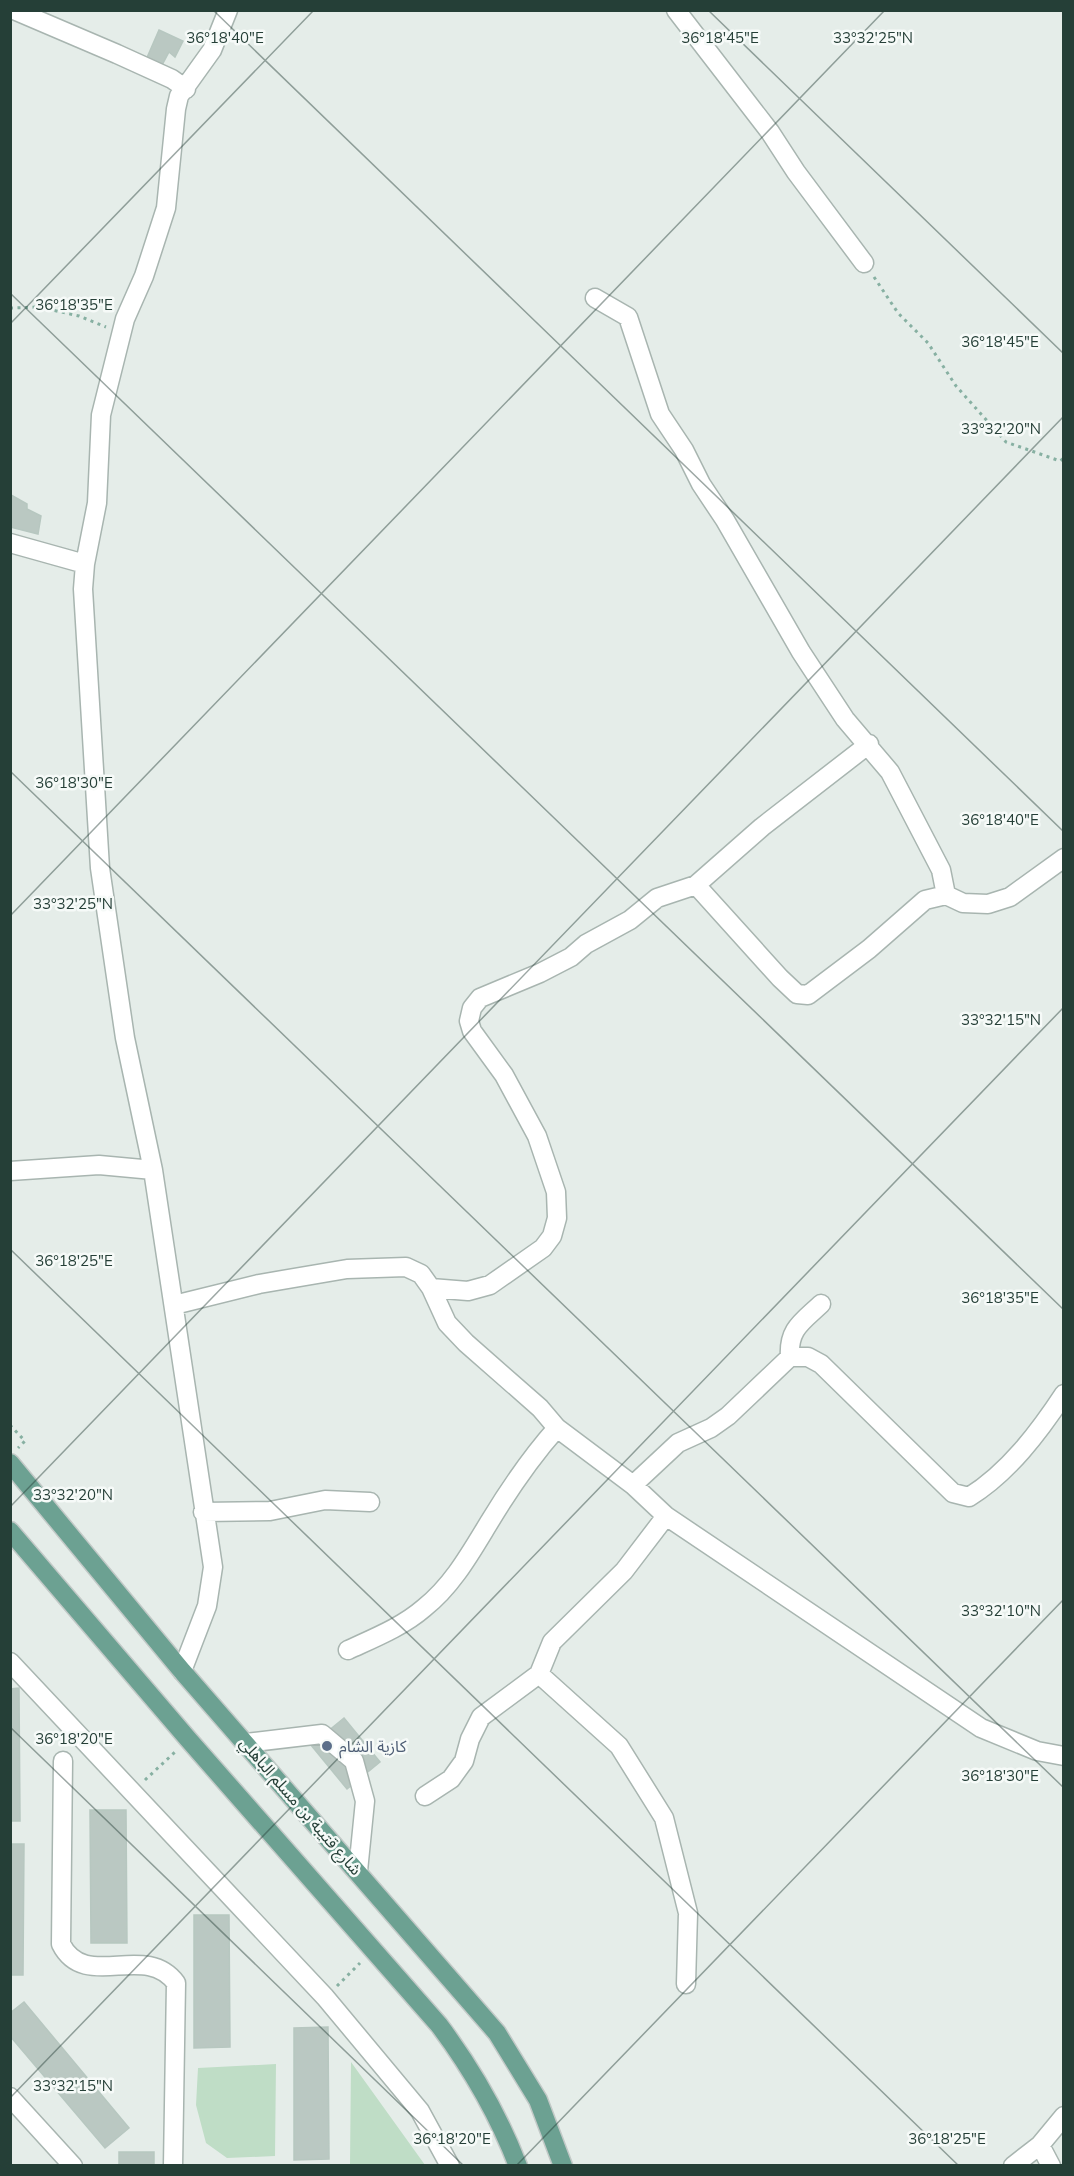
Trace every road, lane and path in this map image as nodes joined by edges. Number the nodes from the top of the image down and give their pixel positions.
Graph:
1 (14, 10) edge
2 (228, 10) edge
3 (676, 10) edge
4 (186, 89) junction
5 (864, 262) joint
6 (594, 298) dead end
7 (10, 308) edge
8 (121, 334) junction
9 (1064, 458) edge
10 (10, 543) edge
11 (85, 564) junction
12 (869, 744) junction
13 (1064, 858) edge
14 (696, 885) junction
15 (946, 895) junction
16 (153, 1170) junction
17 (10, 1171) edge
18 (431, 1288) junction
19 (821, 1304) dead end
20 (174, 1305) junction
21 (790, 1357) junction
22 (1064, 1394) edge
23 (10, 1425) edge
24 (557, 1428) junction
25 (25, 1441) dead end
26 (10, 1463) edge
27 (633, 1485) junction
28 (370, 1502) dead end
29 (203, 1512) junction
30 (666, 1516) junction
31 (10, 1531) edge
32 (348, 1650) dead end
33 (10, 1662) edge
34 (182, 1671) junction
35 (539, 1674) junction
36 (188, 1739) junction
37 (246, 1743) junction
38 (1064, 1756) edge
39 (63, 1761) dead end
40 (132, 1792) junction
41 (425, 1796) dead end
42 (358, 1871) junction
43 (360, 1963) dead end
44 (686, 1984) dead end
45 (325, 1997) junction
46 (10, 2097) edge
47 (1064, 2116) edge
48 (1040, 2145) junction
49 (73, 2166) edge
50 (173, 2166) edge
51 (450, 2166) edge
52 (518, 2166) edge
53 (564, 2166) edge
54 (1013, 2166) edge
55 (1051, 2166) edge

1 - 4 street
2 - 4 street
3 - 5 street
4 - 8 street
5 - 9 path
6 - 12 street
7 - 8 path
8 - 11 street
10 - 11 street
11 - 16 street
12 - 14 street
12 - 15 street
13 - 15 street
14 - 15 street
14 - 18 street
16 - 17 street
16 - 20 street
18 - 20 street
18 - 24 street
19 - 21 street
20 - 29 street
21 - 22 street
21 - 27 street
23 - 25 path
24 - 27 street
24 - 32 street
26 - 34 main road, شارع قتيبة بن مسلم الباهلي
27 - 30 street
28 - 29 street
29 - 34 street
30 - 35 street
30 - 38 street
31 - 36 main road
33 - 40 street
34 - 37 main road, شارع قتيبة بن مسلم الباهلي
35 - 41 street
35 - 44 street
36 - 40 path
36 - 52 main road
37 - 42 main road, شارع قتيبة بن مسلم الباهلي
37 - 42 street
39 - 50 street
40 - 45 street
42 - 53 main road, شارع قتيبة بن مسلم الباهلي
43 - 45 path
45 - 51 street
46 - 49 street
47 - 48 street
48 - 54 street
48 - 55 street

